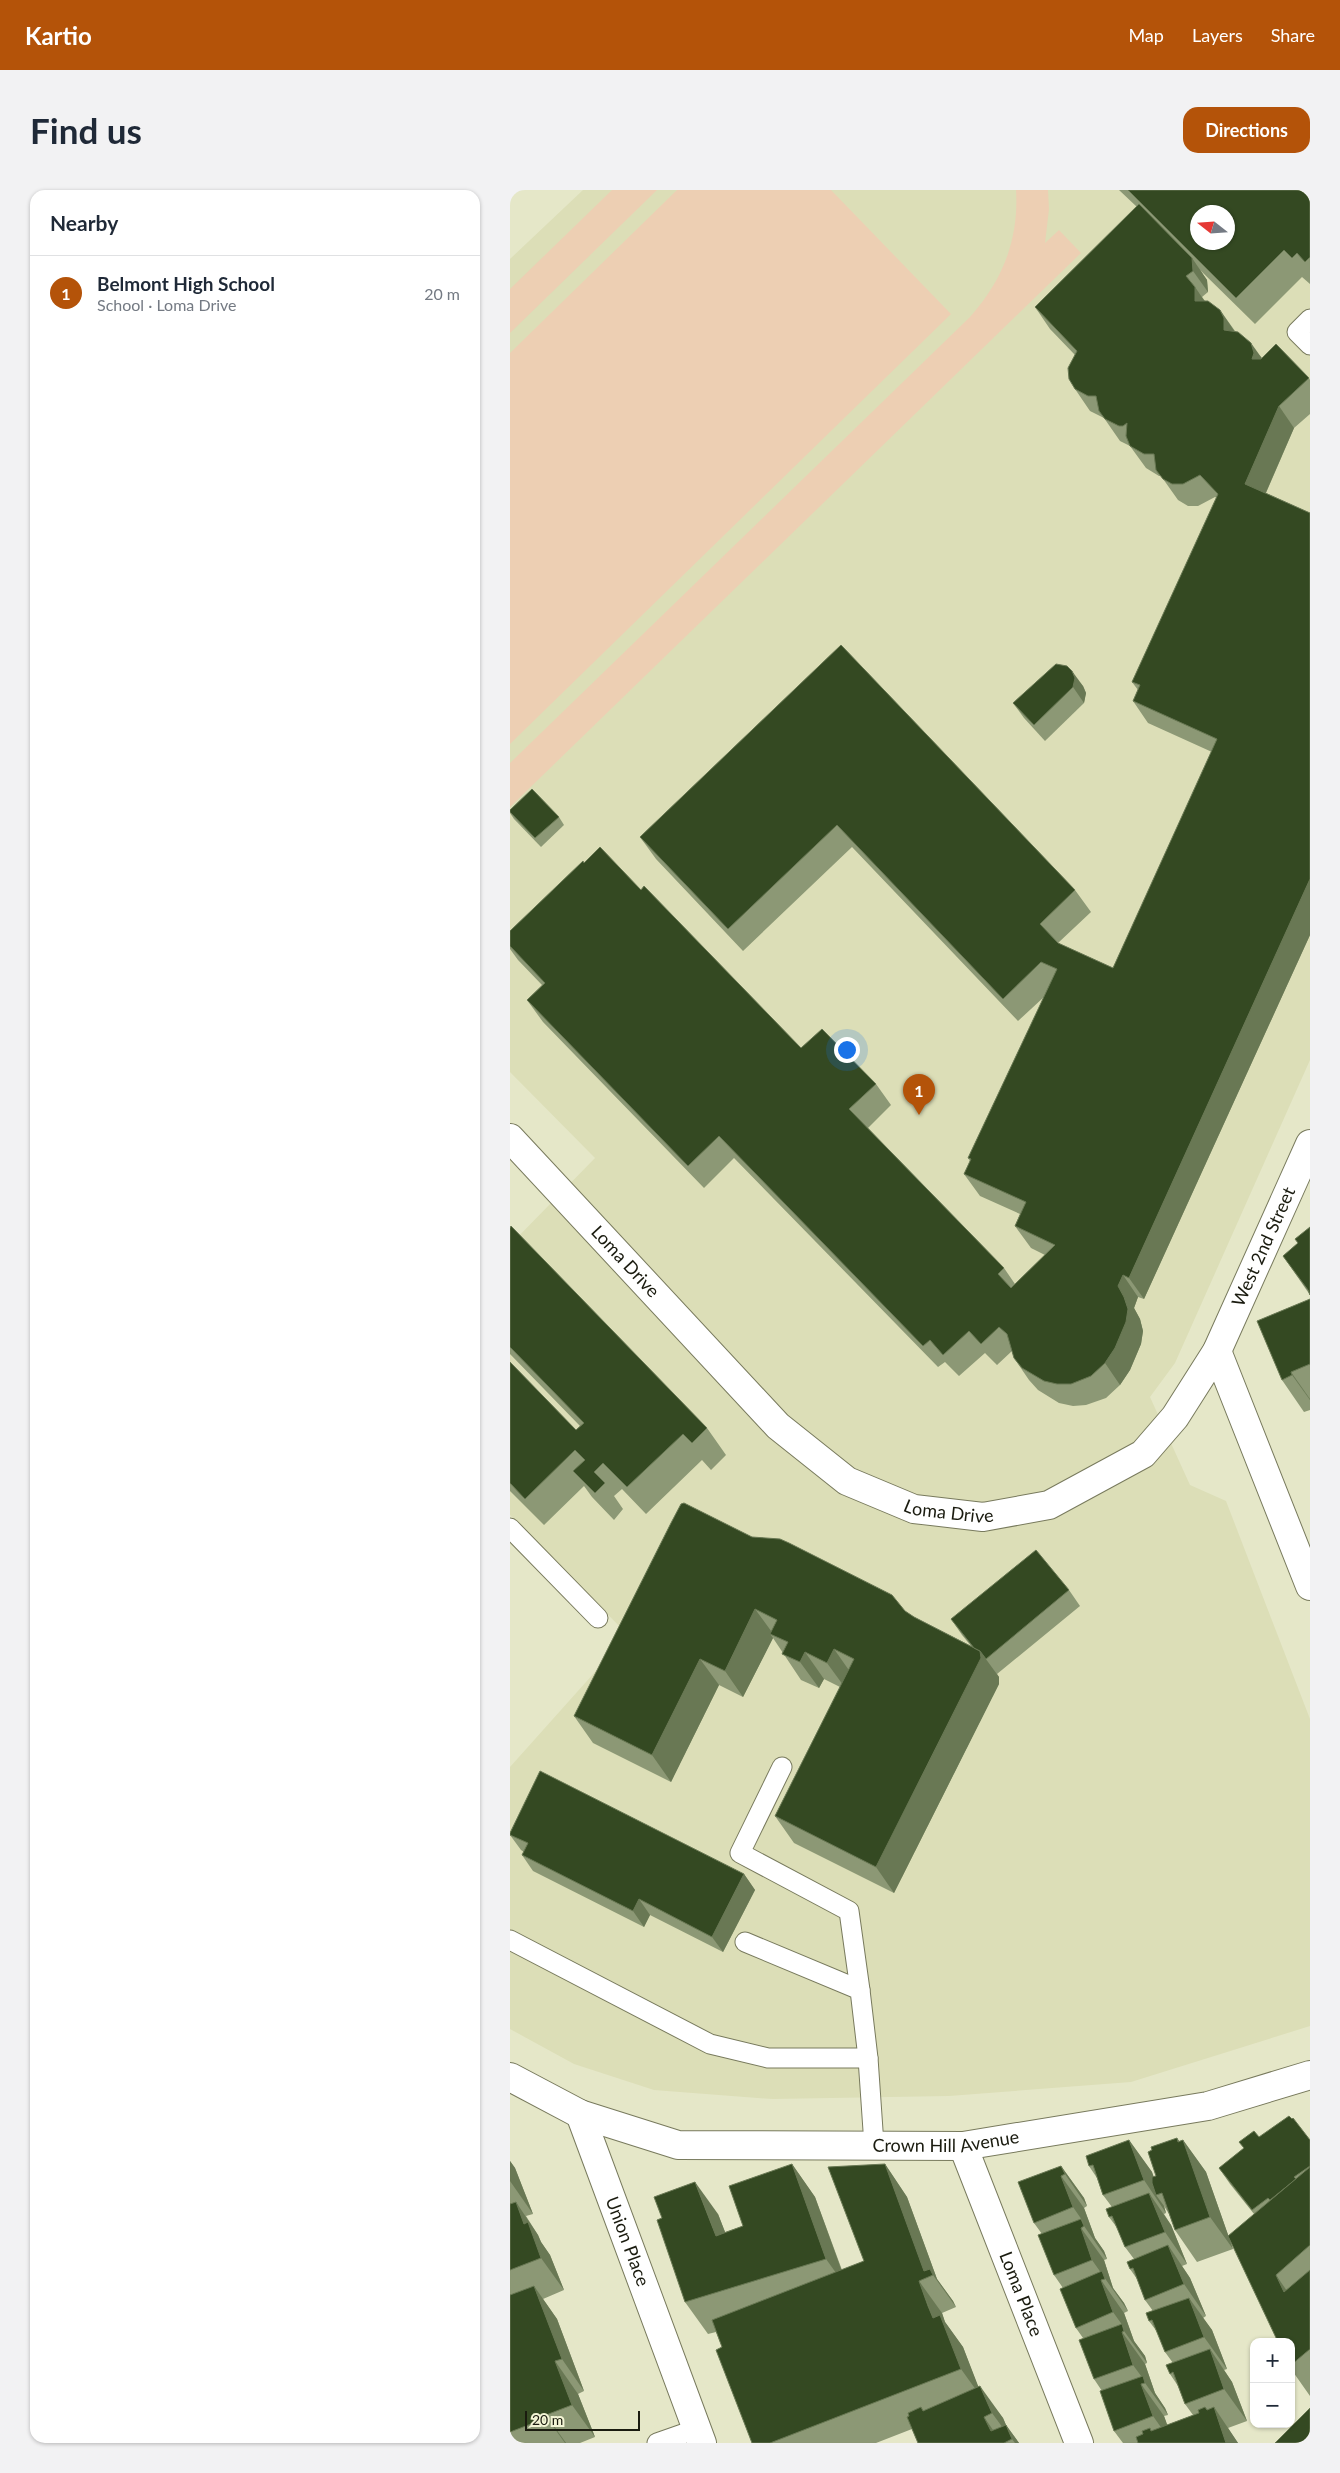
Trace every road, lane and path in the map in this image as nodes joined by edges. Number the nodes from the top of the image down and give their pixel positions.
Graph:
1 (1310, 319) edge
2 (1310, 345) edge
3 (510, 1138) edge
4 (1310, 1144) edge
5 (1217, 1351) junction
6 (510, 1528) edge
7 (1310, 1586) edge
8 (598, 1618) dead end
9 (782, 1767) dead end
10 (510, 1940) edge
11 (746, 1942) dead end
12 (860, 1990) junction
13 (868, 2058) junction
14 (1310, 2075) edge
15 (510, 2077) edge
16 (580, 2114) junction
17 (874, 2145) junction
18 (963, 2146) junction
19 (700, 2436) edge
20 (657, 2443) edge
21 (1080, 2443) edge

1 - 2 lane
3 - 5 street, Loma Drive
4 - 5 street, West 2nd Street
5 - 7 street
6 - 8 lane
9 - 12 lane
10 - 13 lane
11 - 12 lane
12 - 13 lane
13 - 17 lane
14 - 18 street, Crown Hill Avenue
15 - 16 street
16 - 17 street, Crown Hill Avenue
16 - 19 street, Union Place
17 - 18 street, Crown Hill Avenue
18 - 21 street, Loma Place
19 - 20 lane

